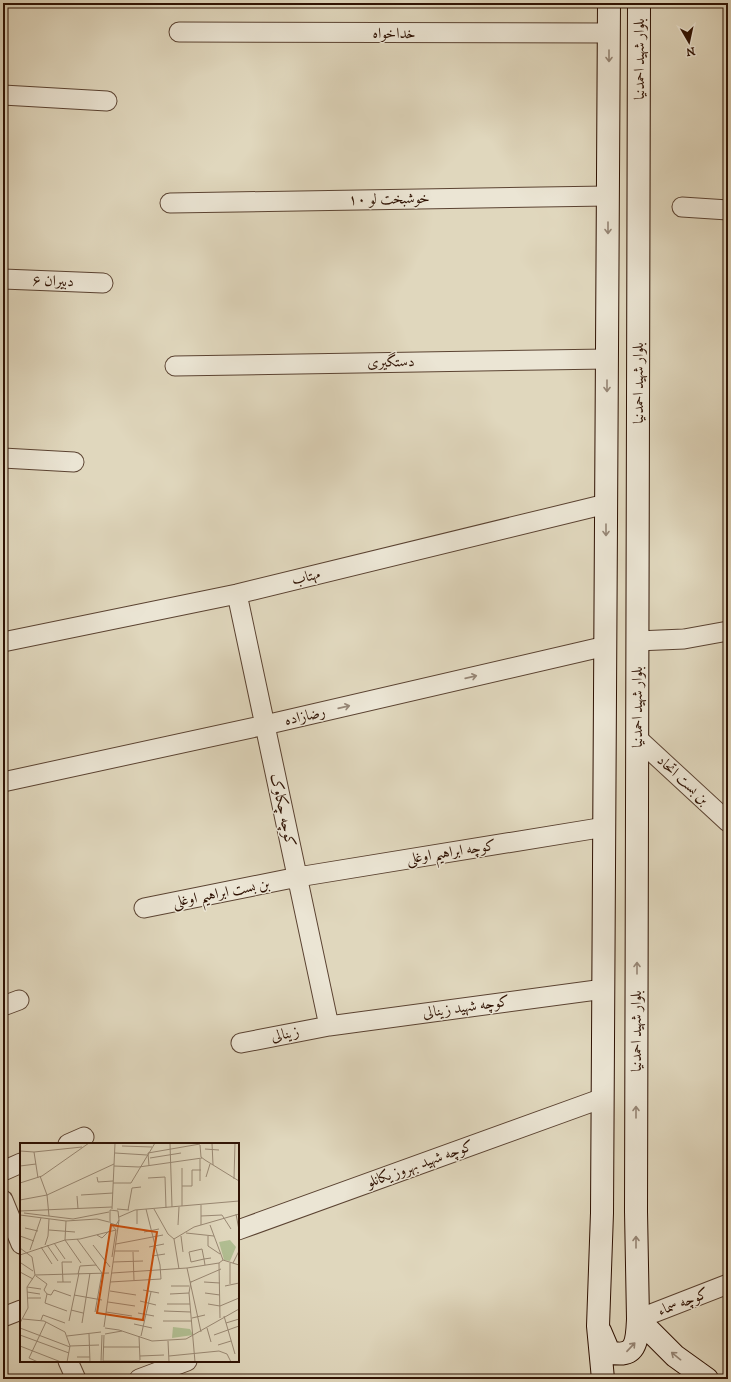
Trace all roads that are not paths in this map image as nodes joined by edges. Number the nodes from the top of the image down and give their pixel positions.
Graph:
1 (609, 3) edge
2 (639, 3) edge
3 (179, 32) dead end
4 (609, 34) junction
5 (3, 95) edge
6 (107, 101) dead end
7 (608, 196) junction
8 (170, 203) dead end
9 (682, 207) dead end
10 (728, 210) edge
11 (3, 279) edge
12 (103, 283) dead end
13 (607, 359) junction
14 (175, 366) dead end
15 (3, 458) edge
16 (74, 462) dead end
17 (606, 504) junction
18 (237, 594) junction
19 (728, 631) edge
20 (638, 641) junction
21 (3, 642) edge
22 (606, 646) junction
23 (265, 725) junction
24 (637, 738) junction
25 (3, 782) edge
26 (728, 822) edge
27 (605, 827) junction
28 (298, 877) junction
29 (144, 908) dead end
30 (604, 989) junction
31 (329, 1026) junction
32 (241, 1043) dead end
33 (603, 1098) junction
34 (20, 1163) edge
35 (3, 1171) edge
36 (3, 1200) edge
37 (239, 1230) edge
38 (20, 1242) edge
39 (728, 1284) edge
40 (20, 1310) edge
41 (3, 1317) edge
42 (638, 1319) junction
43 (598, 1326) junction
44 (68, 1362) edge
45 (184, 1362) edge
46 (76, 1379) edge
47 (139, 1379) edge
48 (603, 1379) edge
49 (708, 1379) edge

1 - 4 main road, بلوار شهید احمدنیا
2 - 20 main road, بلوار شهید احمدنیا
3 - 4 street, خداخواه
4 -> 7 main road, بلوار شهید احمدنیا
5 - 6 street
7 - 8 street, خوشبخت لو ۱۰
7 -> 13 main road, بلوار شهید احمدنیا
9 - 10 street
11 - 12 street, دبیران ۶
13 - 14 street, دستگیری
13 -> 17 main road, بلوار شهید احمدنیا
15 - 16 street
17 - 18 street, مهتاب
17 -> 22 main road, بلوار شهید احمدنیا
18 - 21 street, مهتاب
18 - 23 street, کوچه چکاوک
19 - 20 street
20 - 24 main road, بلوار شهید احمدنیا
23 -> 22 street, رضازاده
22 - 27 main road, بلوار شهید احمدنیا
23 - 25 street, رضازاده
23 - 28 street, کوچه چکاوک
24 - 26 street, بن بست اتحاد
42 -> 24 main road, بلوار شهید احمدنیا
27 - 28 street, کوچه ابراهیم اوغلی
27 - 30 main road, بلوار شهید احمدنیا
28 - 29 street, بن بست ابراهیم اوغلی
28 - 31 street, کوچه چکاوک
30 - 31 street, کوچه شهید زینالی
30 - 33 main road, بلوار شهید احمدنیا
31 - 32 street, زینالی
33 - 37 street, کوچه شهید بهروز یکانلو
33 - 43 main road, بلوار شهید احمدنیا
34 - 35 street
36 - 38 street
39 - 42 street, کوچه سماء
40 - 41 street
43 -> 42 main road, بلوار شهید احمدنیا
49 -> 42 main road
43 - 48 main road, بلوار شهید احمدنیا
44 - 46 street
45 - 47 street

